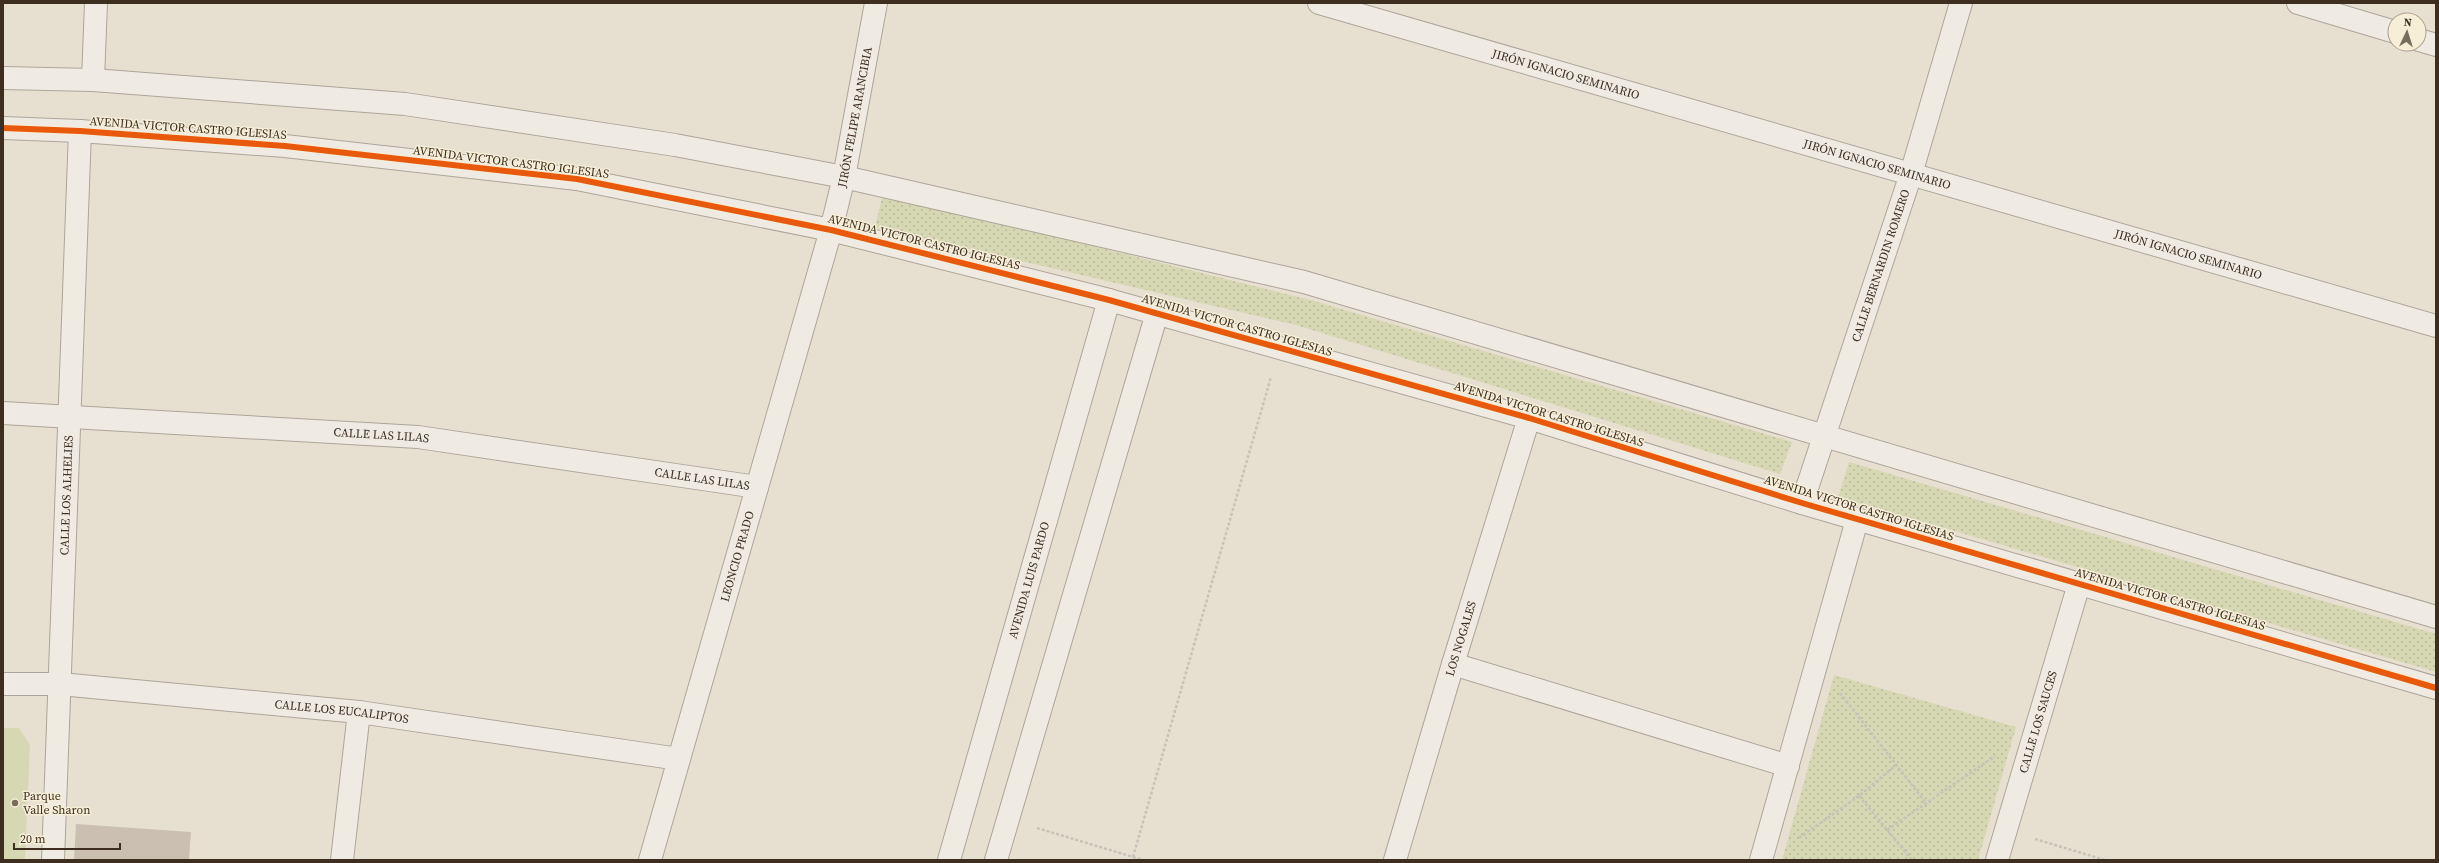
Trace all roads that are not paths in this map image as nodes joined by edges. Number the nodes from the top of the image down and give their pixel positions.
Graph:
1 (96, 3) edge
2 (876, 3) edge
3 (1319, 3) edge
4 (1960, 3) edge
5 (2298, 3) edge
6 (2387, 30) edge
7 (3, 78) edge
8 (93, 80) junction
9 (3, 128) edge
10 (80, 131) junction
11 (1911, 174) junction
12 (844, 177) junction
13 (831, 230) junction
14 (1109, 300) junction
15 (1157, 313) junction
16 (2436, 326) edge
17 (3, 413) edge
18 (69, 418) junction
19 (1529, 418) junction
20 (1823, 436) junction
21 (757, 487) junction
22 (1802, 504) junction
23 (1857, 520) junction
24 (2078, 584) junction
25 (2436, 617) edge
26 (1453, 664) junction
27 (3, 684) edge
28 (60, 684) junction
29 (2436, 688) edge
30 (359, 712) junction
31 (679, 759) junction
32 (1788, 766) junction
33 (53, 860) edge
34 (342, 860) edge
35 (650, 860) edge
36 (948, 860) edge
37 (996, 860) edge
38 (1395, 860) edge
39 (1761, 860) edge
40 (1997, 860) edge

1 - 8 street
2 - 12 street, JIRÓN FELIPE ARANCIBIA
3 - 11 street, JIRÓN IGNACIO SEMINARIO
4 - 11 street, CALLE BERNARDIN ROMERO
5 - 6 street
7 - 8 street
8 - 12 street
9 - 10 street, AVENIDA VICTOR CASTRO IGLESIAS
10 - 13 street, AVENIDA VICTOR CASTRO IGLESIAS
10 - 18 street, CALLE LOS ALHELIES
11 - 16 street, JIRÓN IGNACIO SEMINARIO
11 - 20 street, CALLE BERNARDIN ROMERO
12 - 13 street, JIRÓN FELIPE ARANCIBIA
12 - 20 street
13 - 14 street, AVENIDA VICTOR CASTRO IGLESIAS
13 - 21 street, LEONCIO PRADO
14 - 15 street, AVENIDA VICTOR CASTRO IGLESIAS
14 - 36 street, AVENIDA LUIS PARDO
15 - 19 street, AVENIDA VICTOR CASTRO IGLESIAS
15 - 37 street
17 - 18 street, CALLE LAS LILAS
18 - 21 street, CALLE LAS LILAS
18 - 28 street, CALLE LOS ALHELIES
19 - 22 street, AVENIDA VICTOR CASTRO IGLESIAS
19 - 26 street, LOS NOGALES
20 - 22 street, CALLE BERNARDIN ROMERO
20 - 25 street
21 - 31 street, LEONCIO PRADO
22 - 23 street, AVENIDA VICTOR CASTRO IGLESIAS
23 - 24 street, AVENIDA VICTOR CASTRO IGLESIAS
23 - 32 street
24 - 29 street, AVENIDA VICTOR CASTRO IGLESIAS
24 - 40 street, CALLE LOS SAUCES
26 - 32 street
26 - 38 street, LOS NOGALES
27 - 28 street, CALLE LOS EUCALIPTOS
28 - 30 street, CALLE LOS EUCALIPTOS
28 - 33 street, CALLE LOS ALHELIES
30 - 31 street, CALLE LOS EUCALIPTOS
30 - 34 street
31 - 35 street, LEONCIO PRADO
32 - 39 street

